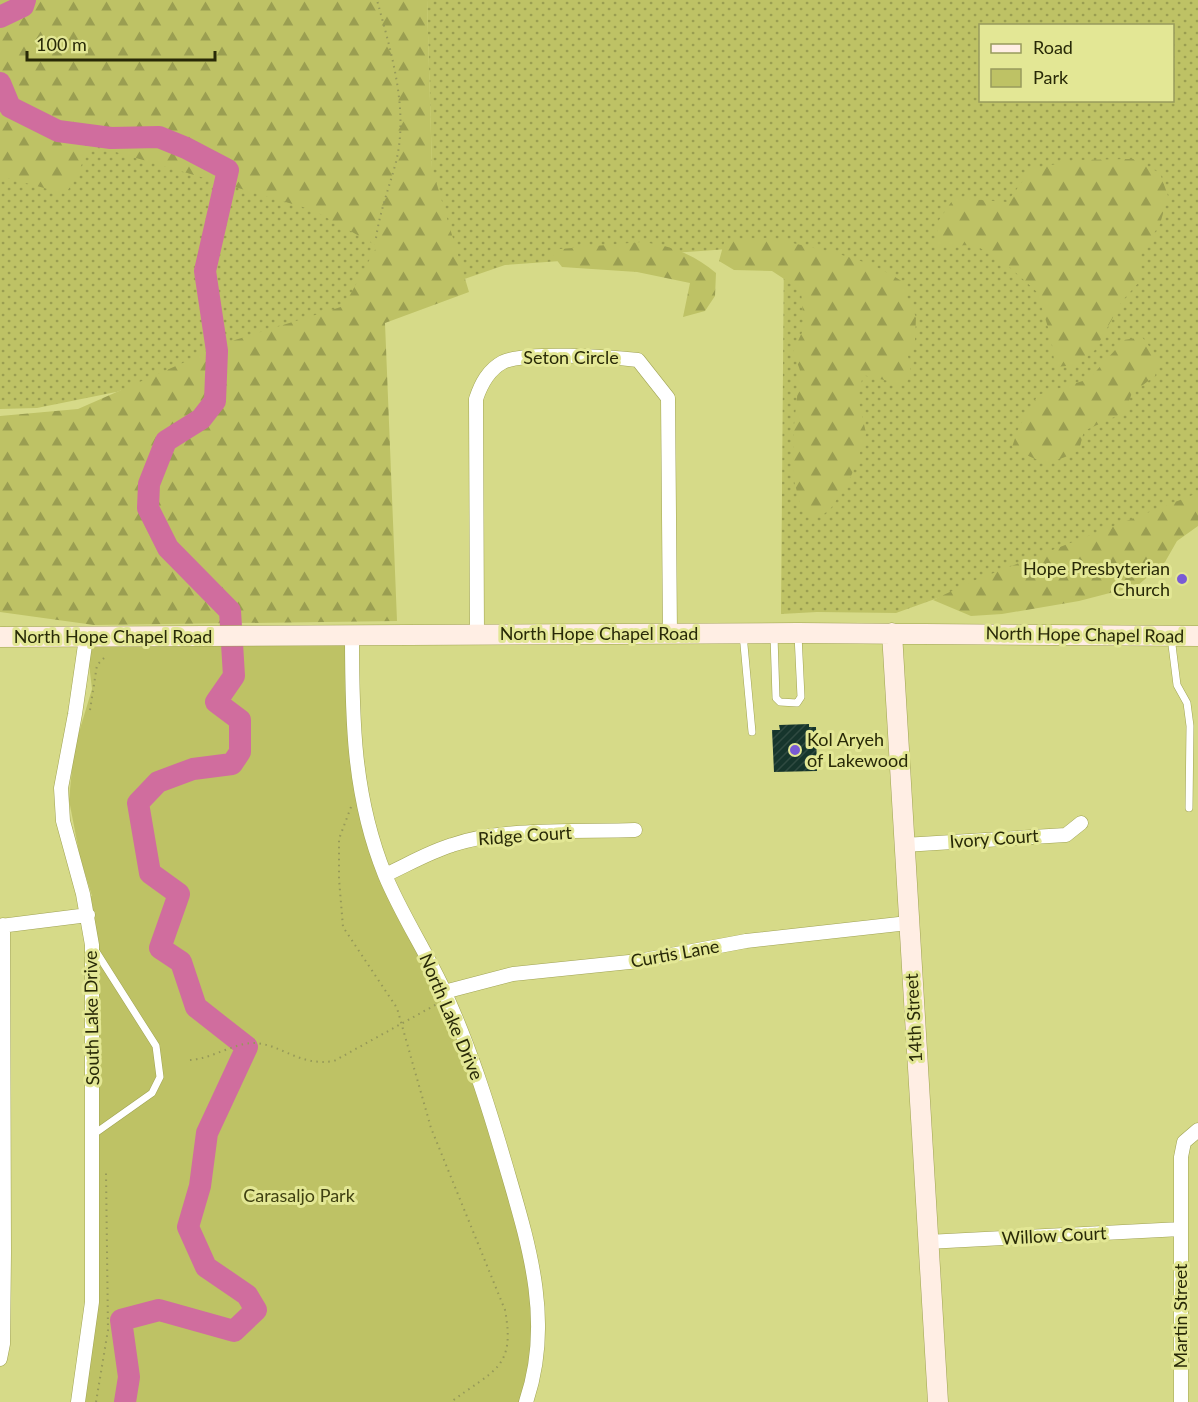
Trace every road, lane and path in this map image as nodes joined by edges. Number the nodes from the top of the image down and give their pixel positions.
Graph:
1 (377, 0) edge
2 (376, 238) dead end
3 (774, 633) junction
4 (798, 633) junction
5 (892, 633) junction
6 (477, 634) junction
7 (670, 634) junction
8 (742, 634) junction
9 (352, 635) junction
10 (1198, 636) edge
11 (0, 637) edge
12 (1171, 637) junction
13 (86, 638) junction
14 (1190, 726) junction
15 (1198, 726) edge
16 (752, 732) dead end
17 (1189, 762) junction
18 (1198, 762) edge
19 (359, 786) junction
20 (1189, 808) dead end
21 (1081, 823) dead end
22 (635, 830) dead end
23 (904, 845) junction
24 (385, 875) junction
25 (88, 915) junction
26 (908, 923) junction
27 (1, 926) edge
28 (92, 945) junction
29 (446, 995) junction
30 (402, 1023) junction
31 (190, 1060) dead end
32 (1198, 1130) edge
33 (94, 1134) junction
34 (1181, 1229) junction
35 (927, 1242) junction
36 (2, 1344) edge
37 (0, 1359) edge
38 (78, 1402) edge
39 (452, 1402) edge
40 (526, 1402) edge
41 (938, 1402) edge
42 (1181, 1402) edge

1 - 2 path
3 - 4 main road, North Hope Chapel Road
3 - 4 lane
3 - 8 main road, North Hope Chapel Road
4 - 5 main road, North Hope Chapel Road
5 - 12 main road, North Hope Chapel Road
5 - 23 main road, 14th Street
6 - 7 main road, North Hope Chapel Road
6 - 7 street, Seton Circle
6 - 9 main road, North Hope Chapel Road
7 - 8 main road, North Hope Chapel Road
8 - 16 lane
9 - 13 main road, North Hope Chapel Road
9 - 19 street, North Lake Drive
10 - 12 main road, North Hope Chapel Road
11 - 13 main road, North Hope Chapel Road
12 - 14 lane
13 - 25 street, South Lake Drive
14 - 15 lane
14 - 17 lane
17 - 18 lane
17 - 20 lane
19 - 24 street, North Lake Drive
19 - 30 path
21 - 23 street, Ivory Court
22 - 24 street, Ridge Court
23 - 26 main road, 14th Street
24 - 29 street, North Lake Drive
25 - 27 street
25 - 28 street, South Lake Drive
26 - 29 street, Curtis Lane
26 - 35 main road, 14th Street
27 - 36 street
28 - 33 street, South Lake Drive
28 - 33 lane
29 - 30 path
29 - 40 street, North Lake Drive
30 - 31 path
30 - 39 path
32 - 34 street, Martin Street
33 - 38 street, South Lake Drive
34 - 35 street, Willow Court
34 - 42 street, Martin Street
35 - 41 main road, 14th Street
36 - 37 street

